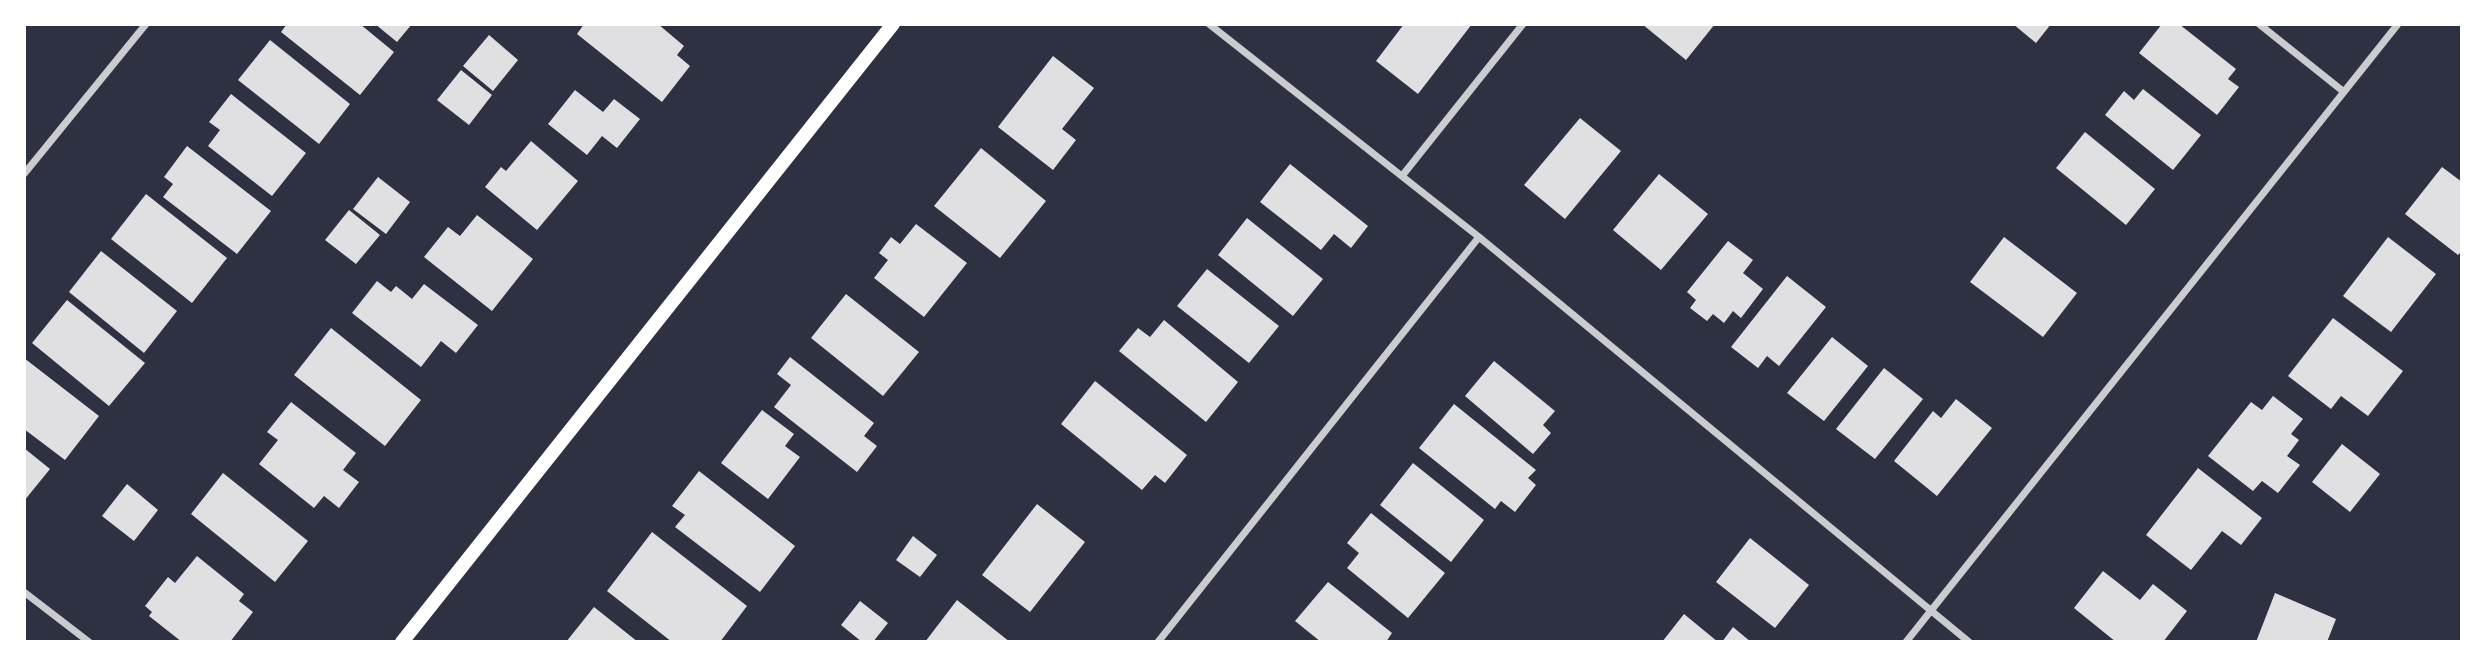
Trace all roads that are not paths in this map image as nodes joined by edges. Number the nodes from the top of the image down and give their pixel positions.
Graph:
1 (146, 24) edge
2 (893, 24) edge
3 (1209, 24) edge
4 (1523, 24) edge
5 (2259, 24) edge
6 (2398, 24) edge
7 (2344, 92) junction
8 (24, 174) edge
9 (1402, 176) junction
10 (1479, 237) junction
11 (24, 592) edge
12 (1931, 611) junction
13 (89, 642) edge
14 (402, 642) edge
15 (1158, 642) edge
16 (1906, 642) edge
17 (1969, 642) edge

1 - 8 street
2 - 14 main road
3 - 9 street
4 - 9 street
5 - 7 street
6 - 7 street
7 - 12 street
9 - 10 street
10 - 12 street
10 - 15 street
11 - 13 street
12 - 16 street
12 - 17 street

